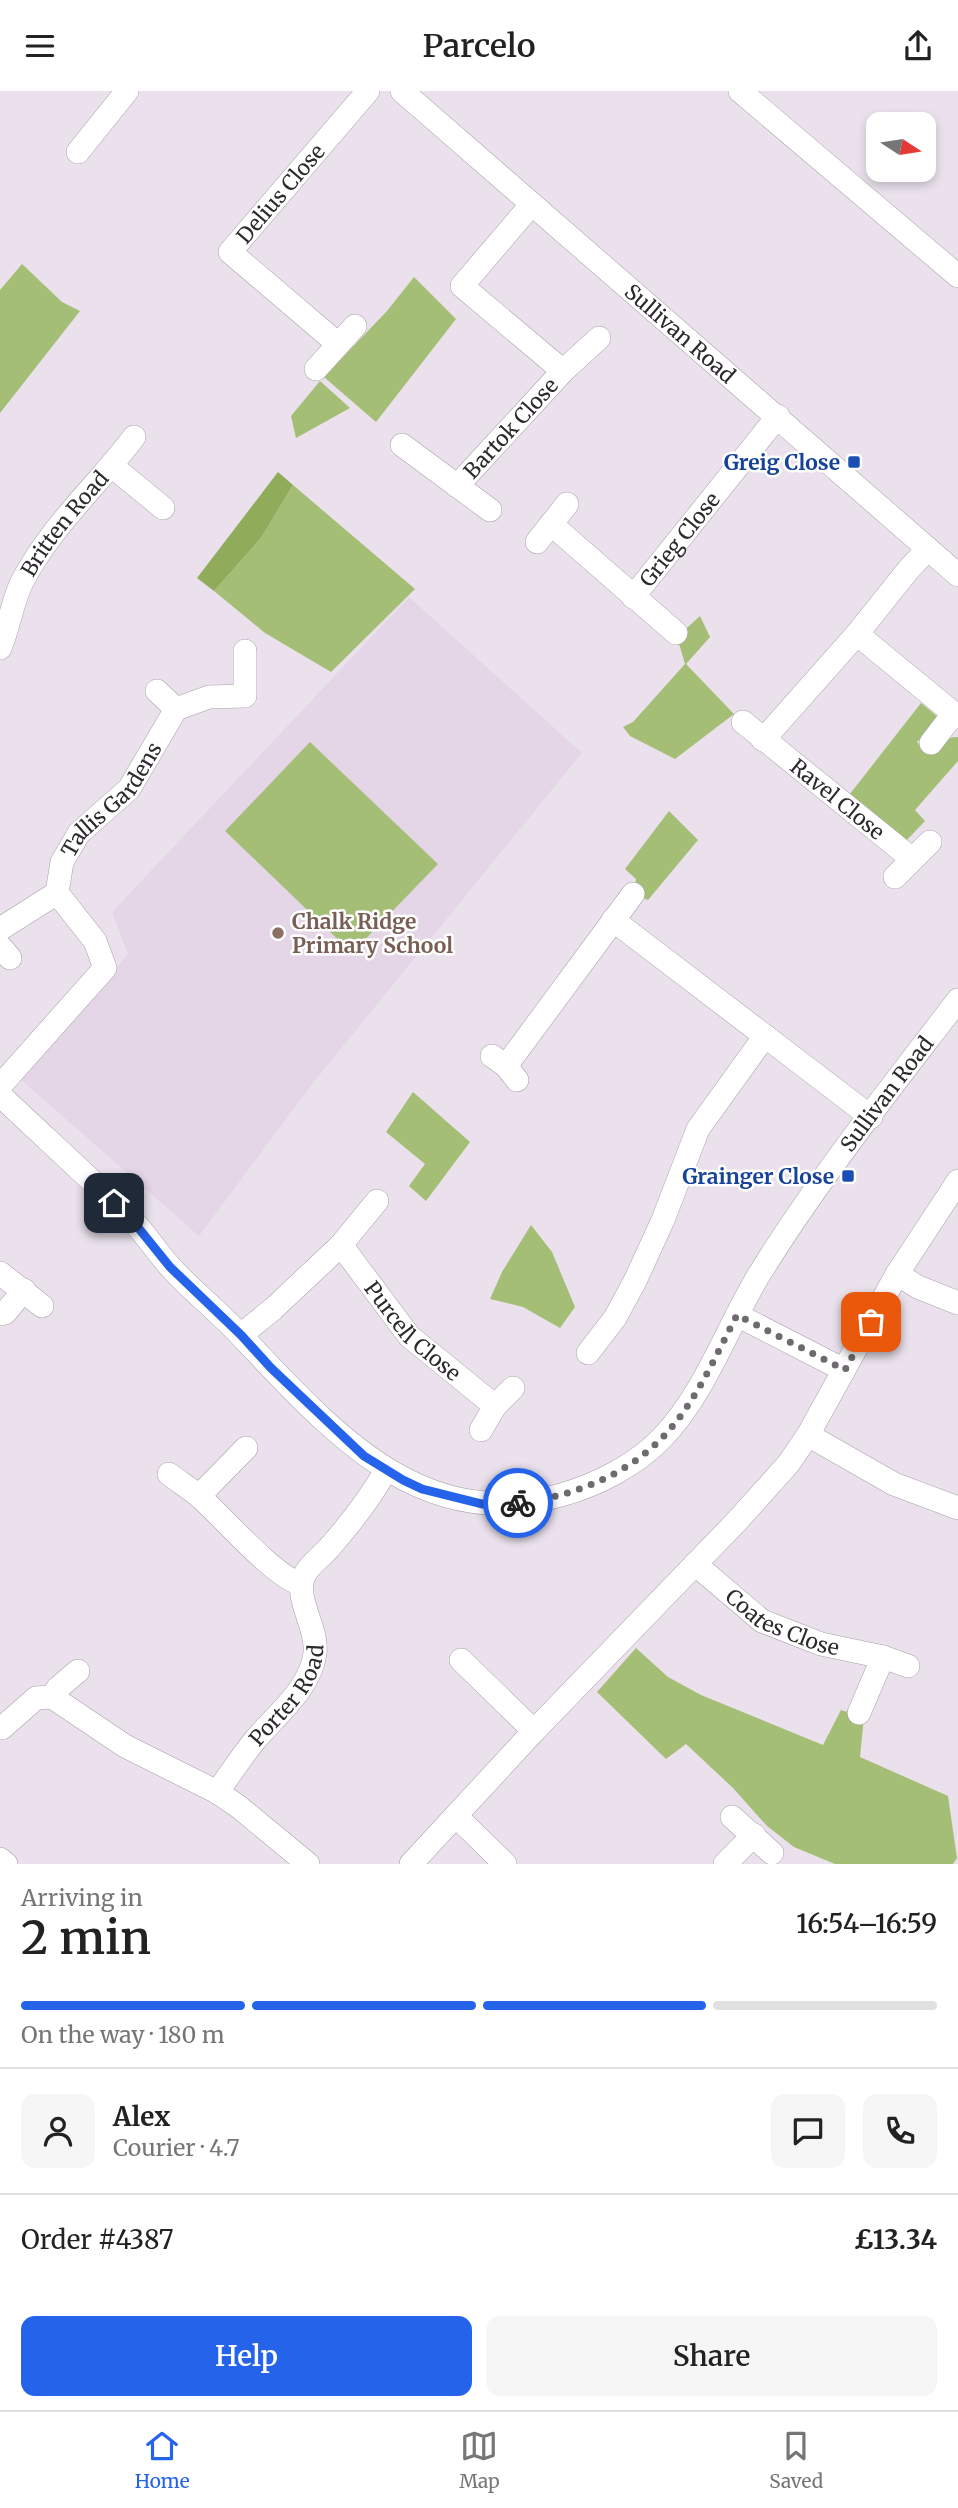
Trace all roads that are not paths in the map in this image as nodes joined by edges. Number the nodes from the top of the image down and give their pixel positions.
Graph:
1 (127, 91) edge
2 (368, 91) edge
3 (401, 91) edge
4 (740, 91) edge
5 (76, 151) dead end
6 (531, 205) junction
7 (958, 276) edge
8 (355, 326) dead end
9 (599, 338) dead end
10 (338, 344) junction
11 (316, 369) dead end
12 (563, 371) junction
13 (778, 416) junction
14 (134, 437) dead end
15 (402, 445) dead end
16 (112, 466) junction
17 (457, 486) junction
18 (567, 504) dead end
19 (163, 508) dead end
20 (489, 510) dead end
21 (551, 524) junction
22 (537, 542) dead end
23 (928, 549) junction
24 (958, 575) edge
25 (10, 582) edge
26 (633, 597) junction
27 (676, 633) dead end
28 (857, 634) junction
29 (0, 648) edge
30 (245, 651) dead end
31 (157, 691) dead end
32 (176, 709) junction
33 (956, 715) edge
34 (743, 722) dead end
35 (763, 740) junction
36 (931, 743) dead end
37 (930, 842) dead end
38 (912, 859) junction
39 (895, 877) dead end
40 (57, 893) junction
41 (633, 894) dead end
42 (613, 920) junction
43 (0, 929) edge
44 (958, 1000) edge
45 (765, 1036) junction
46 (505, 1067) dead end
47 (0, 1086) edge
48 (0, 1095) edge
49 (871, 1117) junction
50 (958, 1181) edge
51 (377, 1201) dead end
52 (341, 1245) junction
53 (0, 1272) edge
54 (897, 1274) junction
55 (24, 1290) junction
56 (958, 1303) edge
57 (42, 1306) dead end
58 (0, 1314) edge
59 (737, 1315) junction
60 (241, 1335) junction
61 (588, 1353) dead end
62 (845, 1370) junction
63 (513, 1388) dead end
64 (495, 1406) junction
65 (481, 1430) dead end
66 (808, 1435) junction
67 (246, 1448) dead end
68 (386, 1470) junction
69 (169, 1474) dead end
70 (199, 1496) junction
71 (958, 1508) edge
72 (695, 1564) junction
73 (301, 1584) junction
74 (883, 1657) junction
75 (461, 1660) dead end
76 (908, 1666) dead end
77 (78, 1671) dead end
78 (52, 1697) junction
79 (859, 1713) dead end
80 (2, 1728) dead end
81 (534, 1731) junction
82 (217, 1793) junction
83 (457, 1817) junction
84 (732, 1817) dead end
85 (754, 1835) junction
86 (772, 1853) dead end
87 (0, 1859) edge
88 (6, 1864) edge
89 (308, 1864) edge
90 (411, 1864) edge
91 (505, 1864) edge
92 (725, 1864) edge

1 - 5 street
2 - 10 street, Delius Close
3 - 6 street, Sullivan Road
4 - 7 street
6 - 12 street, Bartok Close
6 - 13 street, Sullivan Road
8 - 10 street
9 - 12 street, Bartok Close
10 - 11 street
12 - 17 street, Bartok Close
13 - 23 street, Sullivan Road
13 - 26 street, Grieg Close
14 - 16 street, Britten Road
15 - 17 street, Bartok Close
16 - 19 street, Britten Road
16 - 25 street, Britten Road
17 - 20 street, Bartok Close
18 - 21 street
21 - 22 street
21 - 26 street, Grieg Close
23 - 24 street, Sullivan Road
23 - 28 street
25 - 29 street, Britten Road
26 - 27 street, Grieg Close
28 - 33 street
28 - 35 street
30 - 32 street
31 - 32 street
32 - 40 street, Tallis Gardens
33 - 36 street
34 - 35 street, Ravel Close
35 - 38 street, Ravel Close
37 - 38 street
38 - 39 street
40 - 43 street
40 - 47 street
41 - 42 street
42 - 45 street
42 - 46 street
44 - 49 street, Sullivan Road
45 - 49 street
45 - 61 street
48 - 60 street, Sullivan Road
49 - 59 street, Sullivan Road
50 - 54 street
51 - 52 street
52 - 60 street
52 - 64 street, Purcell Close
53 - 55 street
54 - 56 street
54 - 62 street
55 - 57 street
55 - 58 street
59 - 62 street
59 - 68 street, Sullivan Road
60 - 68 street, Sullivan Road
62 - 66 street
63 - 64 street
64 - 65 street
66 - 71 street
66 - 72 street
67 - 70 street
68 - 73 street
69 - 70 street
70 - 73 street
72 - 74 street, Coates Close
72 - 81 street
73 - 82 street, Porter Road
74 - 76 street, Coates Close
74 - 79 street
75 - 81 street
77 - 78 street
78 - 80 street
78 - 82 street
81 - 83 street
82 - 89 street
83 - 90 street
83 - 91 street
84 - 85 street
85 - 86 street
85 - 92 street
87 - 88 street

